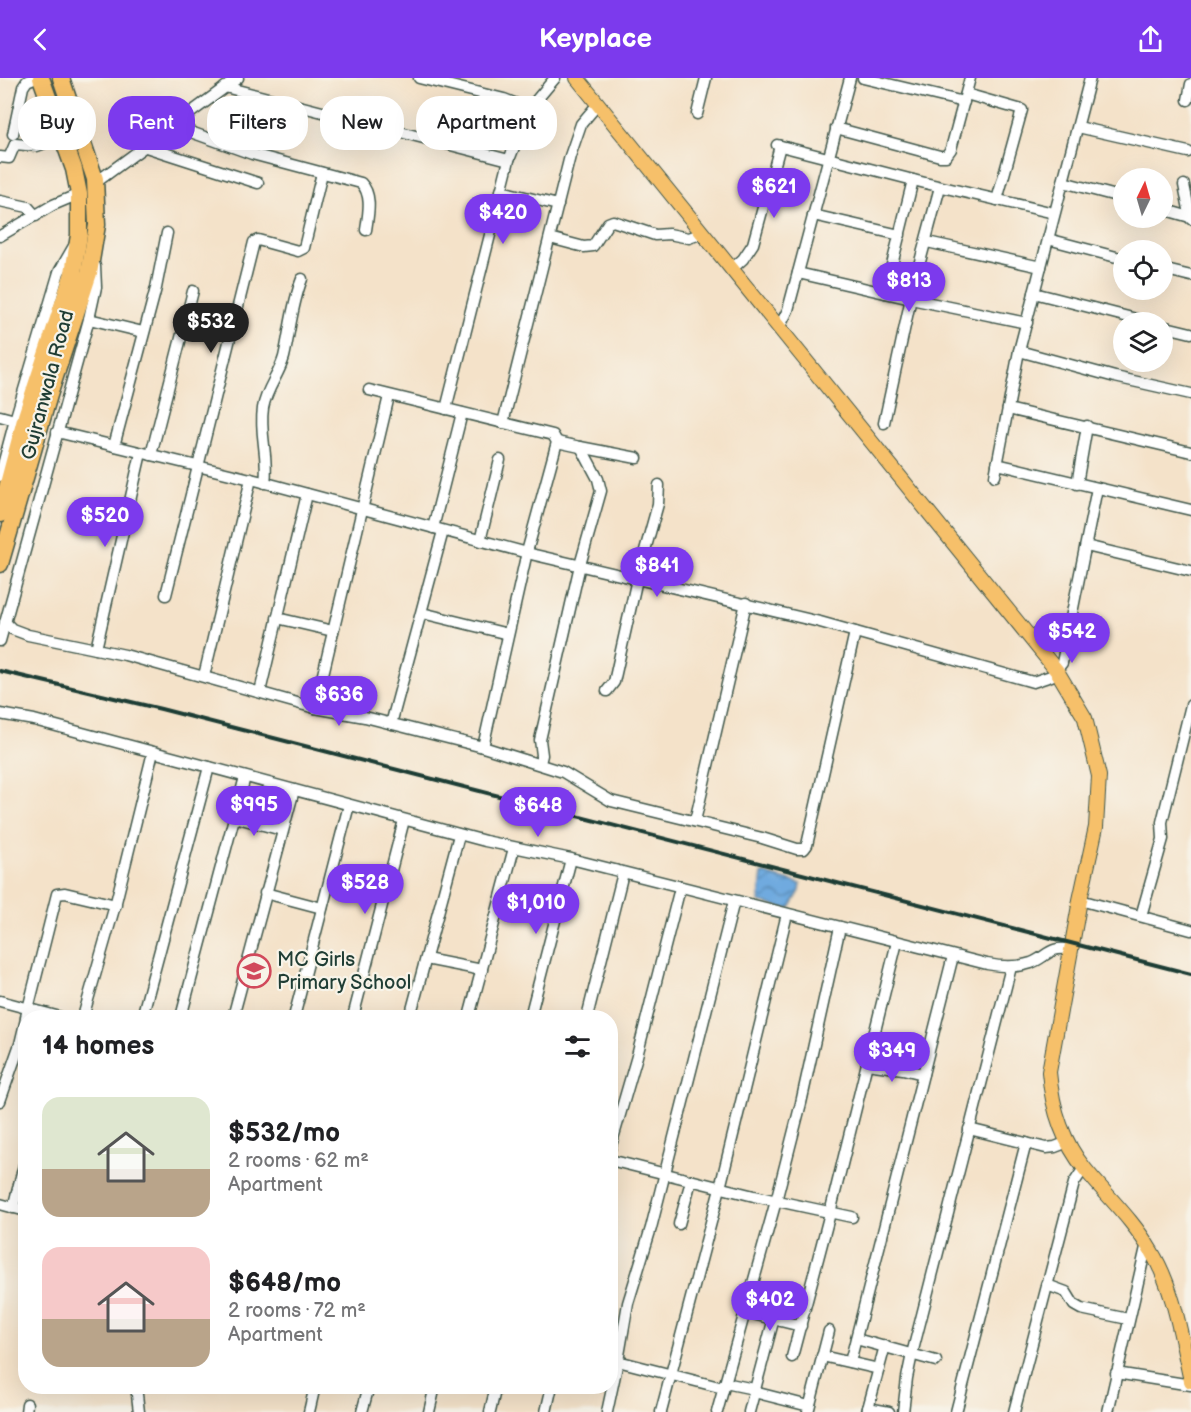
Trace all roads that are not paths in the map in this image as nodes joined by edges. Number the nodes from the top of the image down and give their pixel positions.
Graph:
1 (34, 78) edge
2 (41, 78) edge
3 (61, 78) edge
4 (238, 78) edge
5 (419, 78) edge
6 (555, 78) edge
7 (577, 78) edge
8 (706, 78) edge
9 (850, 78) edge
10 (863, 78) edge
11 (970, 78) edge
12 (1090, 78) edge
13 (1191, 84) edge
14 (225, 87) junction
15 (48, 96) edge
16 (492, 96) edge
17 (540, 96) edge
18 (965, 98) junction
19 (1188, 100) dead end
20 (598, 104) junction
21 (195, 110) edge
22 (697, 114) dead end
23 (1078, 127) junction
24 (836, 128) junction
25 (13, 134) dead end
26 (195, 134) edge
27 (18, 144) edge
28 (68, 150) edge
29 (142, 150) edge
30 (155, 150) edge
31 (513, 150) edge
32 (1188, 152) dead end
33 (0, 157) edge
34 (828, 159) junction
35 (509, 160) junction
36 (322, 173) junction
37 (913, 180) junction
38 (1063, 182) junction
39 (95, 183) junction
40 (258, 183) dead end
41 (1184, 185) dead end
42 (940, 187) junction
43 (501, 191) junction
44 (79, 194) junction
45 (1113, 195) edge
46 (997, 200) junction
47 (0, 201) edge
48 (558, 205) junction
49 (1173, 212) edge
50 (1054, 213) junction
51 (813, 215) junction
52 (36, 216) junction
53 (1191, 218) edge
54 (366, 230) dead end
55 (167, 233) dead end
56 (703, 233) junction
57 (900, 235) junction
58 (0, 236) edge
59 (550, 238) junction
60 (87, 239) junction
61 (1048, 239) junction
62 (927, 242) junction
63 (1113, 256) edge
64 (1041, 267) junction
65 (732, 269) junction
66 (1173, 272) edge
67 (798, 273) junction
68 (1191, 276) edge
69 (302, 279) dead end
70 (193, 291) dead end
71 (885, 293) junction
72 (1034, 294) junction
73 (911, 299) junction
74 (1113, 313) edge
75 (89, 319) junction
76 (1027, 323) junction
77 (779, 328) junction
78 (1173, 329) edge
79 (143, 332) junction
80 (1191, 333) edge
81 (1019, 351) junction
82 (369, 390) dead end
83 (1191, 394) edge
84 (389, 396) junction
85 (446, 409) junction
86 (1008, 409) junction
87 (462, 413) junction
88 (0, 416) edge
89 (15, 420) junction
90 (503, 423) junction
91 (884, 423) dead end
92 (1087, 426) junction
93 (57, 432) junction
94 (557, 442) junction
95 (114, 446) junction
96 (580, 447) junction
97 (1191, 452) edge
98 (146, 454) junction
99 (637, 458) dead end
100 (500, 460) dead end
101 (997, 464) junction
102 (198, 466) junction
103 (0, 476) edge
104 (994, 476) dead end
105 (251, 479) junction
106 (265, 483) junction
107 (1077, 484) junction
108 (659, 485) dead end
109 (1097, 488) junction
110 (307, 494) junction
111 (362, 508) junction
112 (1191, 510) edge
113 (0, 514) edge
114 (438, 530) junction
115 (480, 541) junction
116 (1086, 546) junction
117 (527, 552) junction
118 (0, 564) edge
119 (580, 566) junction
120 (1191, 571) edge
121 (637, 579) junction
122 (166, 595) dead end
123 (746, 603) junction
124 (422, 613) junction
125 (277, 618) junction
126 (5, 622) junction
127 (333, 631) junction
128 (855, 632) junction
129 (508, 634) junction
130 (0, 641) edge
131 (96, 649) junction
132 (1057, 671) junction
133 (204, 676) junction
134 (607, 691) dead end
135 (260, 692) junction
136 (1191, 705) edge
137 (315, 708) junction
138 (0, 714) edge
139 (391, 724) junction
140 (483, 747) junction
141 (153, 752) junction
142 (540, 764) junction
143 (209, 767) junction
144 (245, 777) junction
145 (294, 790) junction
146 (349, 805) junction
147 (234, 817) junction
148 (404, 820) junction
149 (695, 821) junction
150 (282, 830) junction
151 (459, 835) junction
152 (514, 848) junction
153 (571, 859) junction
154 (623, 873) junction
155 (680, 888) junction
156 (265, 894) junction
157 (1080, 900) junction
158 (734, 901) junction
159 (116, 905) junction
160 (322, 908) junction
161 (787, 914) junction
162 (1141, 915) junction
163 (840, 927) junction
164 (1191, 930) edge
165 (897, 942) junction
166 (1071, 950) junction
167 (953, 956) junction
168 (426, 959) junction
169 (1011, 966) junction
170 (482, 970) junction
171 (0, 1001) edge
172 (27, 1010) edge
173 (85, 1010) edge
174 (144, 1010) edge
175 (183, 1010) edge
176 (235, 1010) edge
177 (296, 1010) edge
178 (355, 1010) edge
179 (412, 1010) edge
180 (471, 1010) edge
181 (532, 1010) edge
182 (589, 1010) edge
183 (18, 1011) edge
184 (18, 1050) edge
185 (867, 1064) junction
186 (923, 1074) junction
187 (0, 1101) edge
188 (618, 1121) edge
189 (969, 1129) junction
190 (1068, 1142) junction
191 (1026, 1143) junction
192 (618, 1162) edge
193 (1084, 1168) junction
194 (663, 1174) junction
195 (691, 1181) junction
196 (18, 1188) edge
197 (720, 1188) junction
198 (776, 1201) junction
199 (0, 1204) edge
200 (13, 1208) junction
201 (18, 1209) edge
202 (830, 1212) junction
203 (852, 1217) dead end
204 (679, 1224) dead end
205 (1147, 1243) junction
206 (1047, 1286) junction
207 (778, 1303) dead end
208 (745, 1312) junction
209 (774, 1318) junction
210 (1128, 1319) junction
211 (801, 1326) junction
212 (829, 1331) dead end
213 (856, 1339) junction
214 (618, 1344) edge
215 (885, 1346) junction
216 (912, 1354) junction
217 (822, 1356) junction
218 (792, 1357) dead end
219 (618, 1361) edge
220 (936, 1361) dead end
221 (850, 1362) junction
222 (879, 1368) junction
223 (1116, 1373) junction
224 (670, 1375) junction
225 (1191, 1383) edge
226 (724, 1385) junction
227 (754, 1391) junction
228 (137, 1394) edge
229 (313, 1394) edge
230 (367, 1394) edge
231 (433, 1394) edge
232 (494, 1394) edge
233 (550, 1394) edge
234 (609, 1394) edge
235 (809, 1409) edge
236 (868, 1410) edge
237 (139, 1412) edge
238 (309, 1412) edge
239 (362, 1412) edge
240 (429, 1412) edge
241 (490, 1412) edge
242 (546, 1412) edge
243 (607, 1412) edge
244 (661, 1412) edge
245 (717, 1412) edge
246 (748, 1412) edge
247 (889, 1412) edge
248 (903, 1412) edge
249 (915, 1412) edge
250 (957, 1412) edge
251 (1014, 1412) edge
252 (1108, 1412) edge

1 - 25 street
2 - 15 highway, Gujranwala Road
3 - 39 highway, Gujranwala Road
4 - 14 street
5 - 16 street
6 - 17 street
7 - 20 main road
8 - 22 street
9 - 24 street
10 - 18 street
11 - 18 street
12 - 23 street
13 - 19 street
14 - 21 street
14 - 35 street
18 - 24 street
18 - 46 street
20 - 48 street
20 - 56 main road
23 - 32 street
23 - 38 street
24 - 34 street
26 - 36 street
27 - 33 street
28 - 44 highway, Gujranwala Road
29 - 39 street
30 - 40 street
31 - 35 street
34 - 37 street
34 - 51 street
34 - 65 street
35 - 43 street
36 - 54 street
36 - 102 street
37 - 42 street
37 - 57 street
38 - 45 street
38 - 50 street
39 - 60 highway, Gujranwala Road
41 - 53 street
42 - 46 street
42 - 62 street
43 - 48 street
43 - 85 street
44 - 52 street
44 - 60 highway, Gujranwala Road
46 - 50 street
47 - 52 street
48 - 59 street
49 - 53 street
50 - 61 street
51 - 57 street
51 - 67 street
52 - 58 street
55 - 79 street
56 - 59 street
56 - 65 main road
57 - 71 street
59 - 90 street
60 - 75 street, Gujranwala Road
60 - 89 street, Gujranwala Road
60 - 113 highway, Gujranwala Road
60 - 118 highway, Gujranwala Road
61 - 63 street
61 - 64 street
62 - 64 street
62 - 73 street
64 - 72 street
65 - 77 main road
66 - 68 street
67 - 71 street
67 - 77 street
69 - 106 street
70 - 98 street
71 - 73 street
72 - 74 street
72 - 76 street
73 - 76 street
73 - 91 street
75 - 79 street
75 - 93 street, Gujranwala Road
76 - 81 street
77 - 132 main road
78 - 80 street
79 - 95 street
81 - 83 street
81 - 86 street
82 - 84 street
84 - 85 street
84 - 111 street
85 - 87 street
86 - 92 street
86 - 101 street
87 - 90 street
87 - 114 street
88 - 89 street
89 - 103 street, Gujranwala Road
90 - 94 street
92 - 97 street
92 - 107 street
93 - 95 street
93 - 126 street, Gujranwala Road
94 - 96 street
94 - 117 street
95 - 98 street
96 - 99 street
96 - 119 street
98 - 102 street
98 - 131 street
100 - 115 street
101 - 104 street
101 - 107 street
102 - 105 street
102 - 122 street
105 - 106 street
105 - 133 street
106 - 110 street
107 - 109 street
108 - 121 street
109 - 112 street
109 - 116 street
110 - 111 street
110 - 125 street
111 - 114 street
111 - 127 street
114 - 115 street
114 - 124 street
115 - 117 street
116 - 120 street
116 - 132 street
117 - 119 street
117 - 129 street
119 - 121 street
119 - 142 street
121 - 123 street
121 - 134 street
123 - 128 street
123 - 149 street
124 - 129 street
124 - 139 street
125 - 127 street
125 - 135 street
126 - 130 street, Gujranwala Road
126 - 131 street
127 - 137 street
128 - 132 street
128 - 149 street
129 - 140 street
131 - 133 street
132 - 157 main road
133 - 135 street
135 - 137 street
136 - 162 street
137 - 139 street
138 - 141 street
139 - 140 street
140 - 142 street
141 - 143 street
141 - 159 street
142 - 149 street
143 - 144 street
143 - 174 street
144 - 145 street
144 - 147 street
145 - 146 street
145 - 150 street
146 - 148 street
146 - 160 street
147 - 150 street
147 - 175 street
148 - 151 street
148 - 178 street
150 - 156 street
151 - 152 street
151 - 168 street
152 - 153 street
152 - 170 street
153 - 154 street
153 - 181 street
154 - 155 street
154 - 182 street
155 - 158 street
155 - 188 street
156 - 160 street
156 - 176 street
157 - 162 street
157 - 166 main road
158 - 161 street
158 - 194 street
159 - 172 street
159 - 173 street
160 - 177 street
161 - 163 street
161 - 197 street
162 - 164 street
163 - 165 street
163 - 198 street
165 - 167 street
165 - 185 street
166 - 169 street
166 - 190 main road
167 - 169 street
167 - 186 street
168 - 170 street
168 - 179 street
169 - 189 street
170 - 180 street
171 - 183 street
184 - 187 street
185 - 186 street
185 - 202 street
186 - 213 street
189 - 191 street
189 - 216 street
190 - 191 street
190 - 193 main road
191 - 250 street
192 - 194 street
193 - 205 main road
193 - 206 street
194 - 195 street
194 - 214 street
195 - 197 street
195 - 204 street
196 - 200 street
197 - 198 street
197 - 224 street
198 - 202 street
198 - 208 street
199 - 200 street
200 - 201 street
202 - 203 street
202 - 211 street
205 - 210 street
205 - 225 main road
206 - 210 street
206 - 251 street
207 - 209 street
208 - 209 street
208 - 226 street
209 - 211 street
209 - 227 street
210 - 223 street
211 - 218 street
212 - 217 street
213 - 215 street
213 - 221 street
215 - 216 street
215 - 222 street
216 - 220 street
216 - 248 street
217 - 221 street
217 - 235 street
219 - 224 street
221 - 222 street
222 - 236 street
223 - 225 street
223 - 252 street
224 - 226 street
224 - 244 street
226 - 227 street
226 - 245 street
227 - 235 street
227 - 246 street
228 - 237 street
229 - 238 street
230 - 239 street
231 - 240 street
232 - 241 street
233 - 242 street
234 - 243 street
236 - 247 street
248 - 249 street

